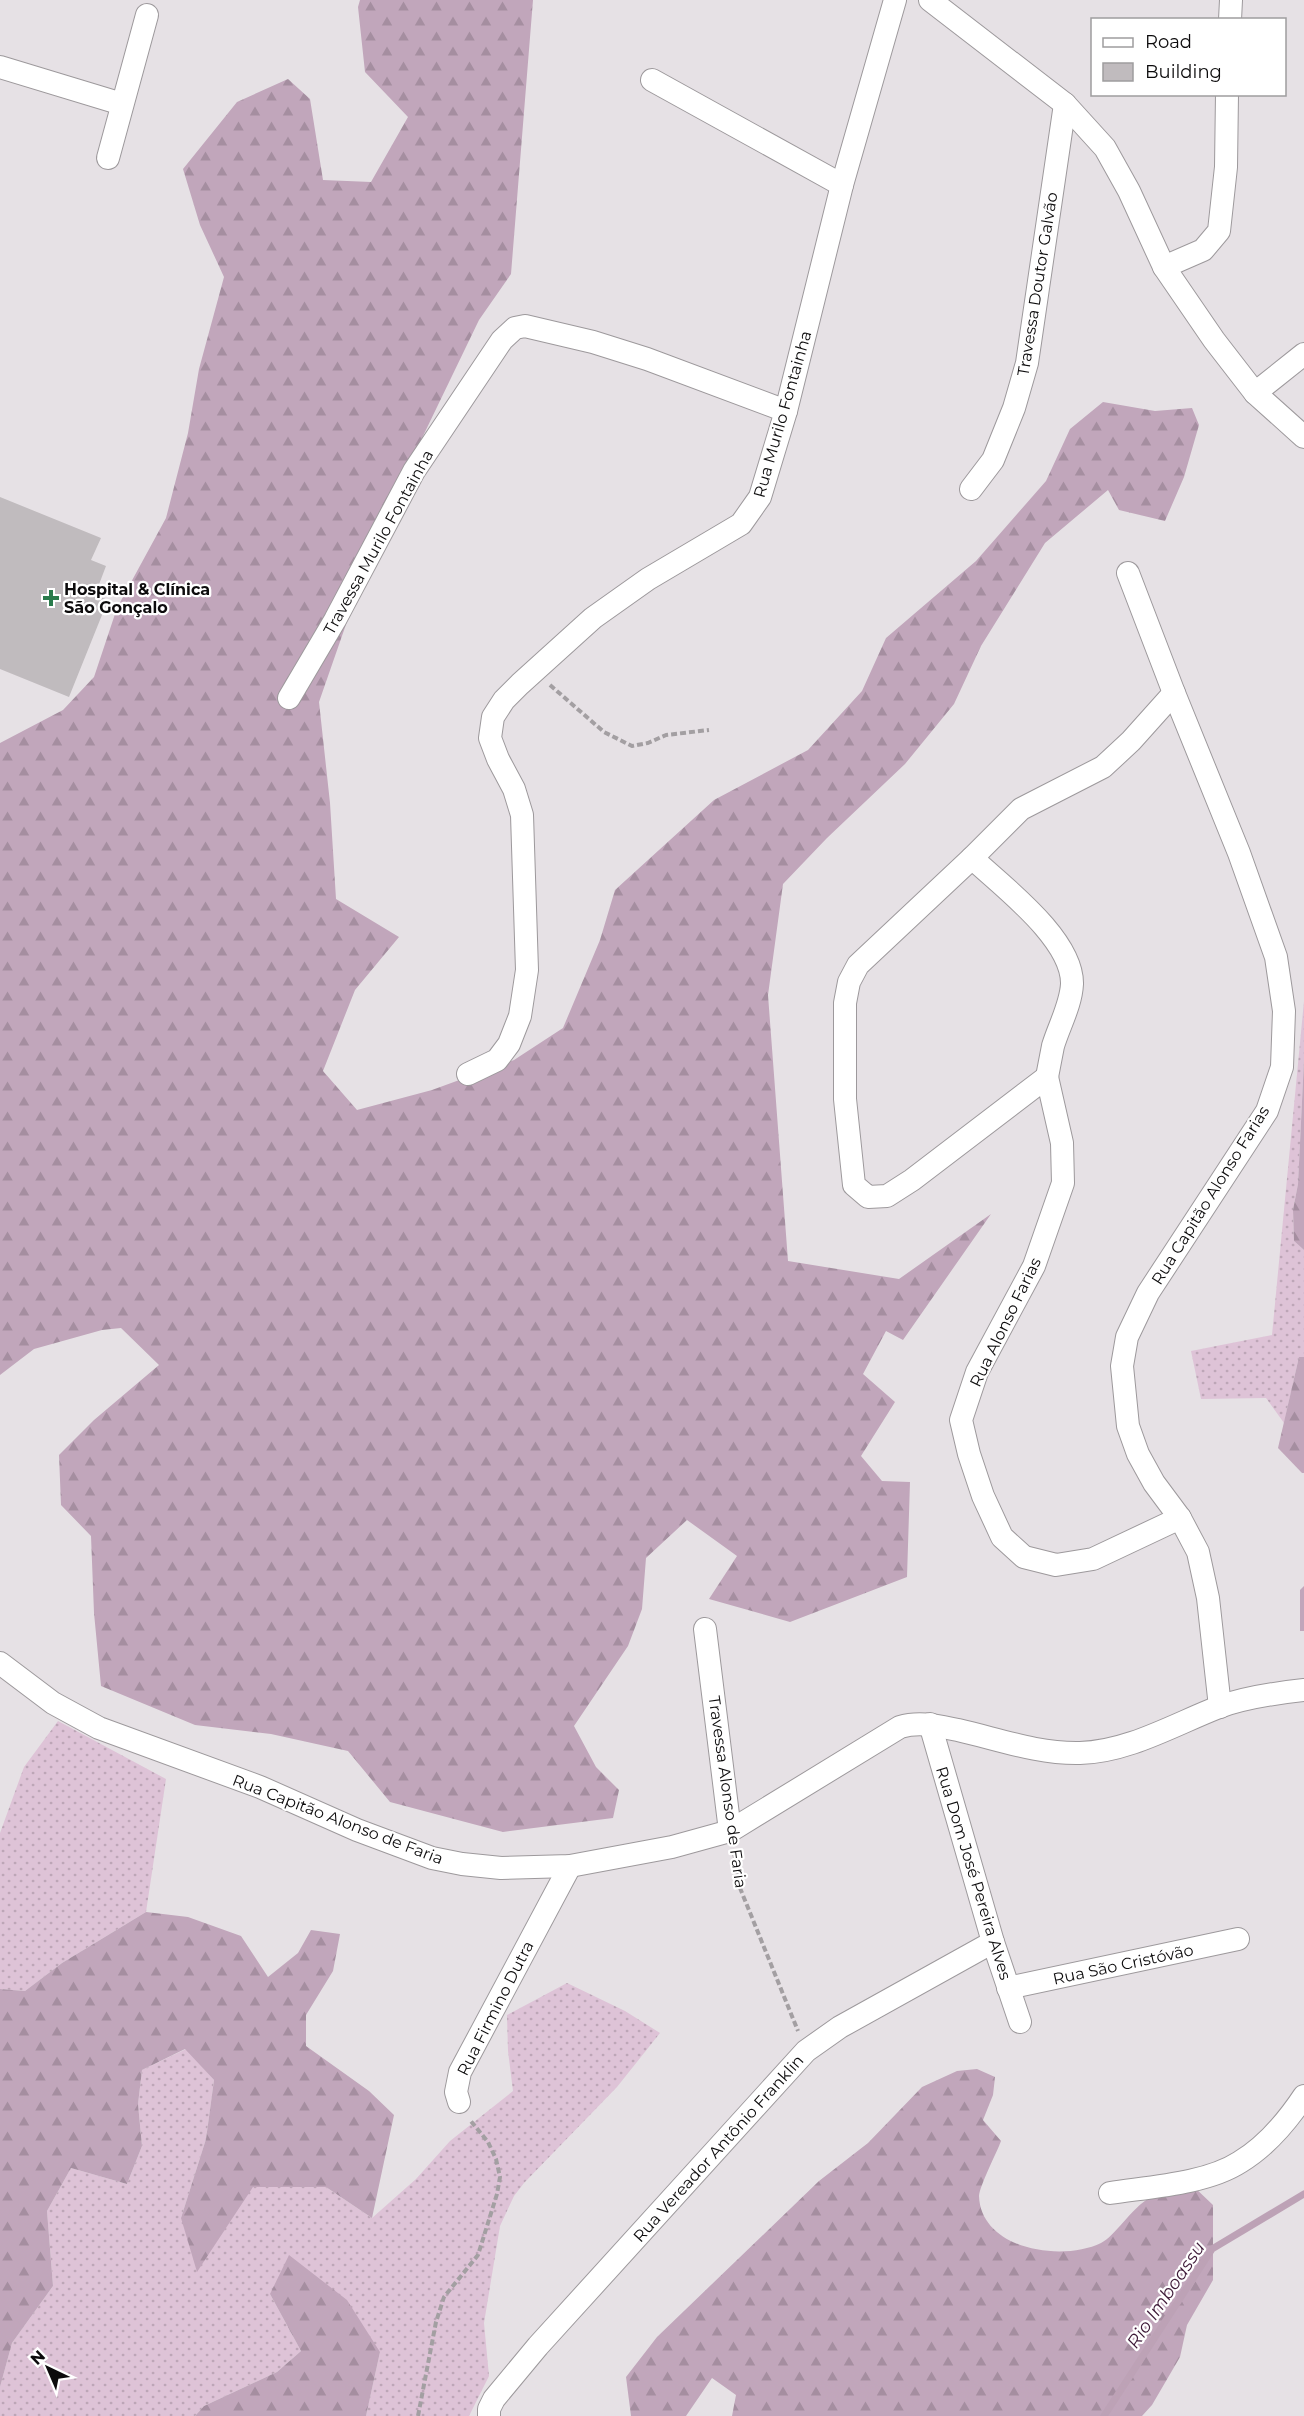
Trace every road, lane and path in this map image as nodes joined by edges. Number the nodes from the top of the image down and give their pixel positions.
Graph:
1 (895, 0) edge
2 (930, 0) edge
3 (1231, 0) edge
4 (147, 15) dead end
5 (1230, 18) edge
6 (0, 67) edge
7 (652, 80) dead end
8 (1227, 96) edge
9 (122, 104) junction
10 (1065, 104) junction
11 (108, 158) dead end
12 (842, 185) junction
13 (1164, 267) junction
14 (1304, 354) edge
15 (1255, 393) junction
16 (786, 411) junction
17 (1304, 437) edge
18 (970, 489) dead end
19 (1128, 573) dead end
20 (535, 671) junction
21 (1174, 693) junction
22 (289, 698) dead end
23 (709, 730) dead end
24 (972, 858) junction
25 (468, 1074) dead end
26 (1047, 1077) junction
27 (1180, 1518) junction
28 (705, 1629) dead end
29 (0, 1663) edge
30 (1304, 1690) edge
31 (1220, 1707) junction
32 (930, 1724) junction
33 (730, 1831) junction
34 (570, 1866) junction
35 (1238, 1939) dead end
36 (993, 1942) junction
37 (1008, 1988) junction
38 (1020, 2022) dead end
39 (806, 2051) junction
40 (1304, 2096) edge
41 (459, 2102) joint
42 (1110, 2193) dead end
43 (489, 2413) edge
44 (418, 2416) edge

1 - 12 street, Rua Murilo Fontainha
2 - 10 street
3 - 5 street
4 - 9 street
6 - 9 street
7 - 12 street
8 - 13 street
9 - 11 street
10 - 13 street
10 - 18 street, Travessa Doutor Galvão
12 - 16 street, Rua Murilo Fontainha
13 - 15 street
14 - 15 street
15 - 17 street
16 - 20 street, Rua Murilo Fontainha
16 - 22 street, Travessa Murilo Fontainha
19 - 21 street, Rua Capitão Alonso Farias
20 - 23 path
20 - 25 street, Rua Murilo Fontainha
21 - 24 street
21 - 27 street, Rua Capitão Alonso Farias
24 - 26 street
24 - 26 street
26 - 27 street, Rua Alonso Farias
27 - 31 street
28 - 33 street, Travessa Alonso de Faria
29 - 34 street, Rua Capitão Alonso de Faria
30 - 31 street, Rua Capitão Alonso de Faria
31 - 32 street, Rua Capitão Alonso de Faria
32 - 33 street, Rua Capitão Alonso de Faria
32 - 36 street, Rua Dom José Pereira Alves
33 - 34 street, Rua Capitão Alonso de Faria
33 - 39 path, Travessa Alonso de Faria
34 - 41 street, Rua Firmino Dutra
35 - 37 street, Rua São Cristóvão
36 - 37 street, Rua Dom José Pereira Alves
36 - 39 street, Rua Vereador Antônio Franklin
37 - 38 street, Rua Dom José Pereira Alves
39 - 43 street, Rua Vereador Antônio Franklin
40 - 42 street
41 - 44 path

